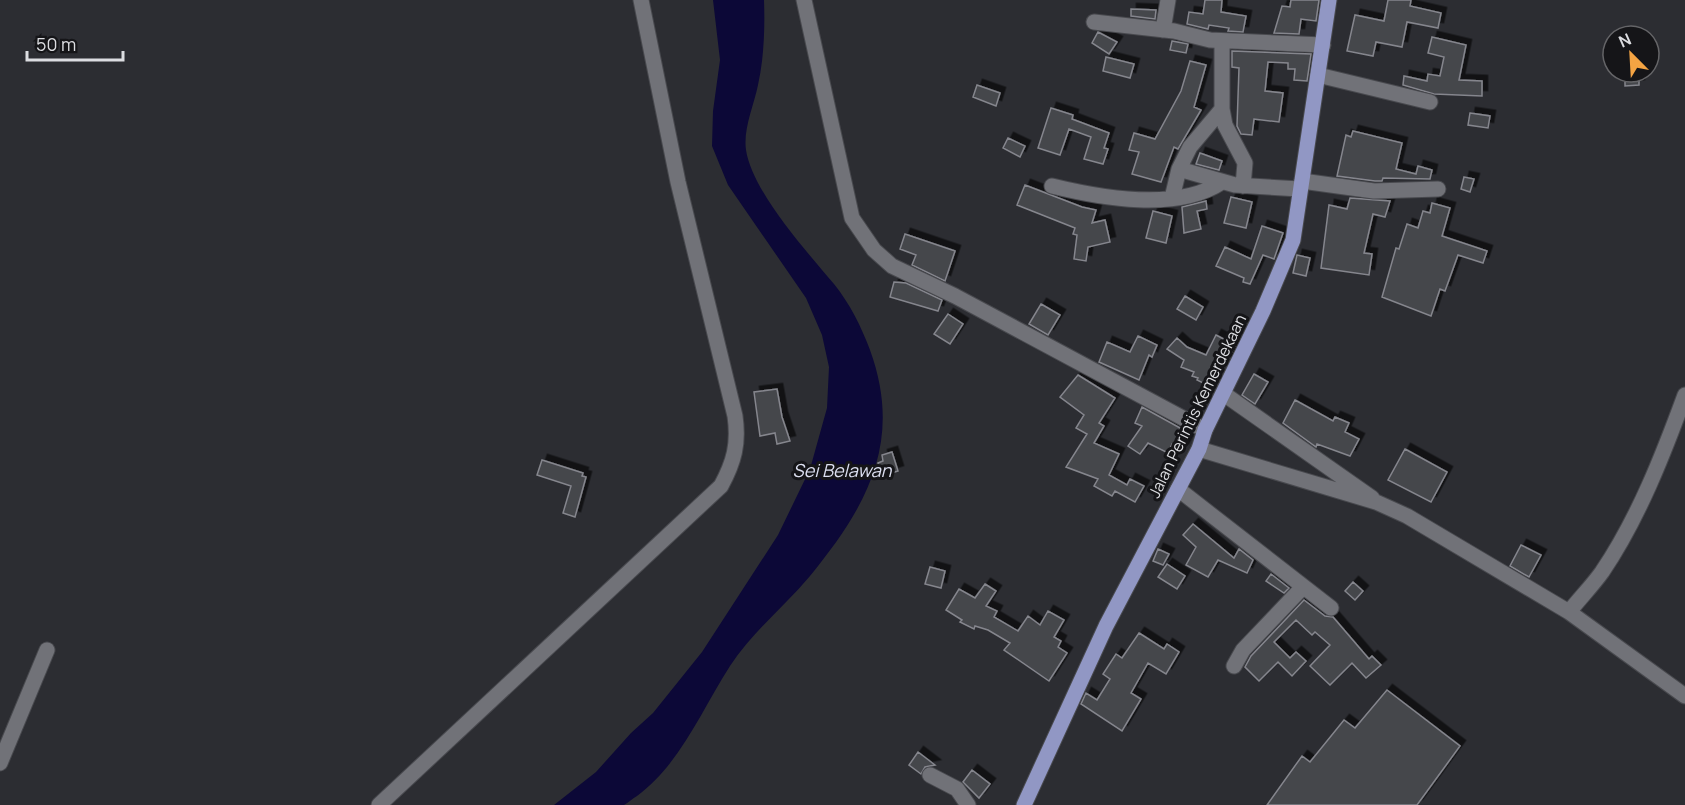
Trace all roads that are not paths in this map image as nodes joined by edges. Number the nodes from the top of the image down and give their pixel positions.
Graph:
1 (641, 0) edge
2 (804, 0) edge
3 (1168, 0) edge
4 (1329, 0) edge
5 (1094, 22) dead end
6 (1163, 30) junction
7 (1222, 41) junction
8 (1323, 45) junction
9 (1318, 75) junction
10 (1430, 102) dead end
11 (1222, 109) junction
12 (1179, 169) junction
13 (1222, 182) junction
14 (1301, 185) junction
15 (1052, 186) dead end
16 (1243, 186) junction
17 (1438, 189) dead end
18 (1172, 198) junction
19 (1224, 394) junction
20 (1685, 395) edge
21 (1205, 430) junction
22 (1199, 449) junction
23 (1178, 489) junction
24 (1376, 502) junction
25 (1303, 587) junction
26 (1331, 608) dead end
27 (1569, 612) junction
28 (47, 650) dead end
29 (1234, 666) dead end
30 (1685, 696) edge
31 (0, 763) edge
32 (930, 775) dead end
33 (379, 805) edge
34 (968, 805) edge
35 (1024, 805) edge

1 - 33 street
2 - 21 street
3 - 6 street
4 - 8 main road, Jalan Perintis Kemerdekaan
5 - 6 street
6 - 7 street
7 - 8 street
7 - 11 street
8 - 9 main road, Jalan Perintis Kemerdekaan
9 - 10 street
9 - 14 main road, Jalan Perintis Kemerdekaan
11 - 12 street
11 - 16 street
12 - 13 street
12 - 18 street
13 - 16 street
13 - 18 street
14 - 16 street
14 - 17 street
14 - 19 main road, Jalan Perintis Kemerdekaan
15 - 18 street
19 - 21 main road, Jalan Perintis Kemerdekaan
19 - 24 street
20 - 27 street
21 - 22 main road, Jalan Perintis Kemerdekaan
22 - 23 main road, Jalan Perintis Kemerdekaan
22 - 24 street
23 - 25 street
23 - 35 main road, Jalan Perintis Kemerdekaan
24 - 27 street
25 - 26 street
25 - 29 street
27 - 30 street
28 - 31 street
32 - 34 street

